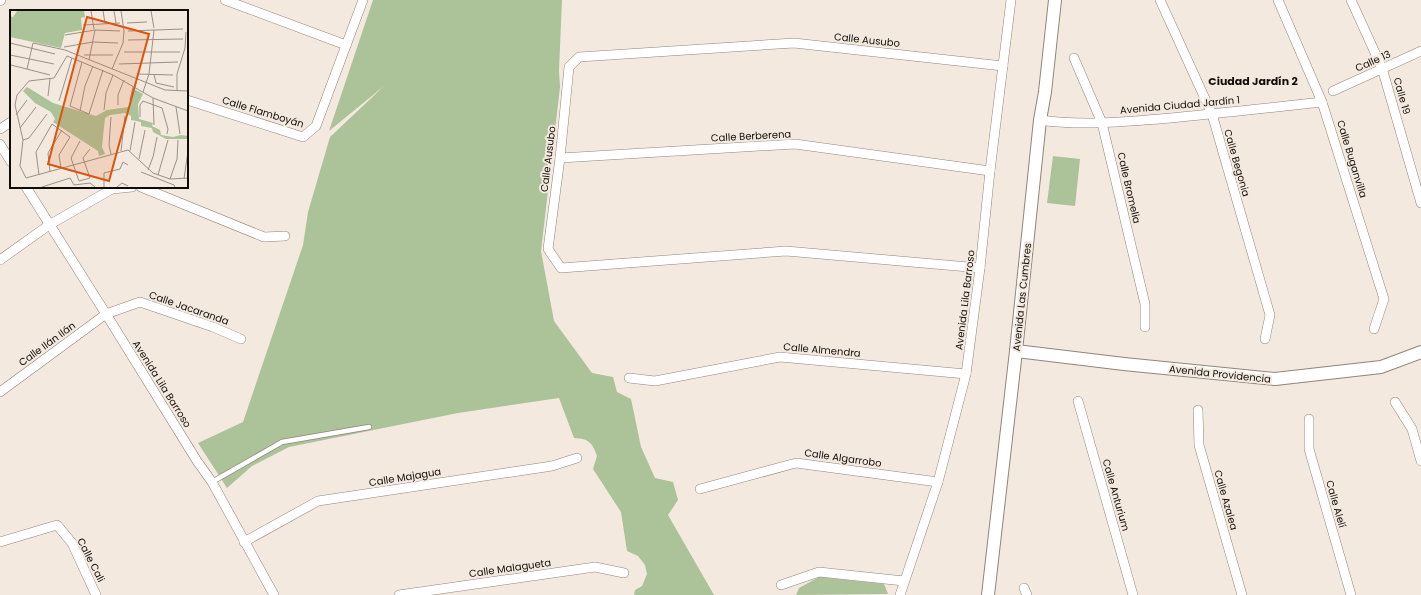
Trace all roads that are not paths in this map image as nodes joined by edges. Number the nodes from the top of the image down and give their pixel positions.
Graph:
1 (225, 0) edge
2 (363, 0) edge
3 (1011, 0) edge
4 (1055, 0) edge
5 (1160, 0) edge
6 (1278, 0) edge
7 (1352, 0) edge
8 (346, 45) junction
9 (1421, 51) edge
10 (1074, 58) dead end
11 (1003, 66) junction
12 (1382, 68) junction
13 (1333, 91) dead end
14 (188, 100) edge
15 (1322, 102) junction
16 (1212, 114) junction
17 (1040, 120) junction
18 (10, 123) edge
19 (1102, 123) junction
20 (0, 129) edge
21 (0, 144) edge
22 (560, 158) junction
23 (10, 160) edge
24 (1421, 166) edge
25 (1412, 170) junction
26 (990, 171) junction
27 (27, 188) edge
28 (122, 188) edge
29 (143, 188) edge
30 (1421, 203) edge
31 (49, 224) junction
32 (285, 236) dead end
33 (0, 260) edge
34 (980, 268) junction
35 (106, 314) junction
36 (1145, 327) dead end
37 (1374, 330) dead end
38 (241, 339) dead end
39 (1265, 339) dead end
40 (1016, 351) junction
41 (1421, 352) edge
42 (966, 374) junction
43 (629, 378) dead end
44 (0, 392) edge
45 (1078, 402) dead end
46 (1395, 402) dead end
47 (1198, 410) dead end
48 (1309, 419) dead end
49 (369, 427) dead end
50 (577, 458) dead end
51 (1421, 461) edge
52 (212, 482) junction
53 (938, 482) junction
54 (700, 489) dead end
55 (0, 542) edge
56 (244, 542) junction
57 (624, 573) dead end
58 (904, 581) junction
59 (781, 585) dead end
60 (96, 595) edge
61 (274, 595) edge
62 (399, 595) edge
63 (900, 595) edge
64 (988, 595) edge
65 (1134, 595) edge
66 (1242, 595) edge
67 (1351, 595) edge

1 - 8 street
2 - 8 street
3 - 11 street, Avenida Lila Barroso
4 - 17 street, Avenida Las Cumbres
5 - 16 street, Calle Begonia
6 - 15 street, Calle Buganvilla
7 - 12 street, Calle 19
8 - 14 street, Calle Flamboyán
9 - 12 street, Calle 13
10 - 19 street, Calle Bromelia
11 - 22 street, Calle Ausubo
11 - 26 street, Avenida Lila Barroso
12 - 13 street, Calle 13
12 - 25 street, Calle 19
15 - 16 street, Avenida Ciudad Jardín 1
15 - 37 street, Calle Buganvilla
16 - 19 street, Avenida Ciudad Jardín 1
16 - 39 street, Calle Begonia
17 - 19 street, Avenida Ciudad Jardín 1
17 - 40 street, Avenida Las Cumbres
18 - 20 street
19 - 36 street, Calle Bromelia
21 - 23 street
22 - 26 street, Calle Berberena
22 - 34 street, Calle Ausubo
24 - 25 street
25 - 30 street, Calle 19
26 - 34 street, Avenida Lila Barroso
27 - 31 street, Avenida Lila Barroso
28 - 31 street
29 - 32 street
31 - 33 street
31 - 35 street, Avenida Lila Barroso
34 - 42 street, Avenida Lila Barroso
35 - 38 street, Calle Jacaranda
35 - 44 street, Calle Ilán Ilán
35 - 52 street, Avenida Lila Barroso
40 - 41 street, Avenida Providencia
40 - 64 street, Avenida Las Cumbres
42 - 43 street, Calle Almendra
42 - 53 street, Avenida Lila Barroso
45 - 65 street, Calle Anturium
46 - 51 street
47 - 66 street, Calle Azalea
48 - 67 street, Calle Alelí
49 - 52 lane
50 - 56 street, Calle Majagua
52 - 56 street, Avenida Lila Barroso
53 - 54 street, Calle Algarrobo
53 - 58 street, Avenida Lila Barroso
55 - 60 street, Calle Cali
56 - 61 street, Avenida Lila Barroso
57 - 62 street, Calle Malagueta
58 - 59 street
58 - 63 street, Avenida Lila Barroso

